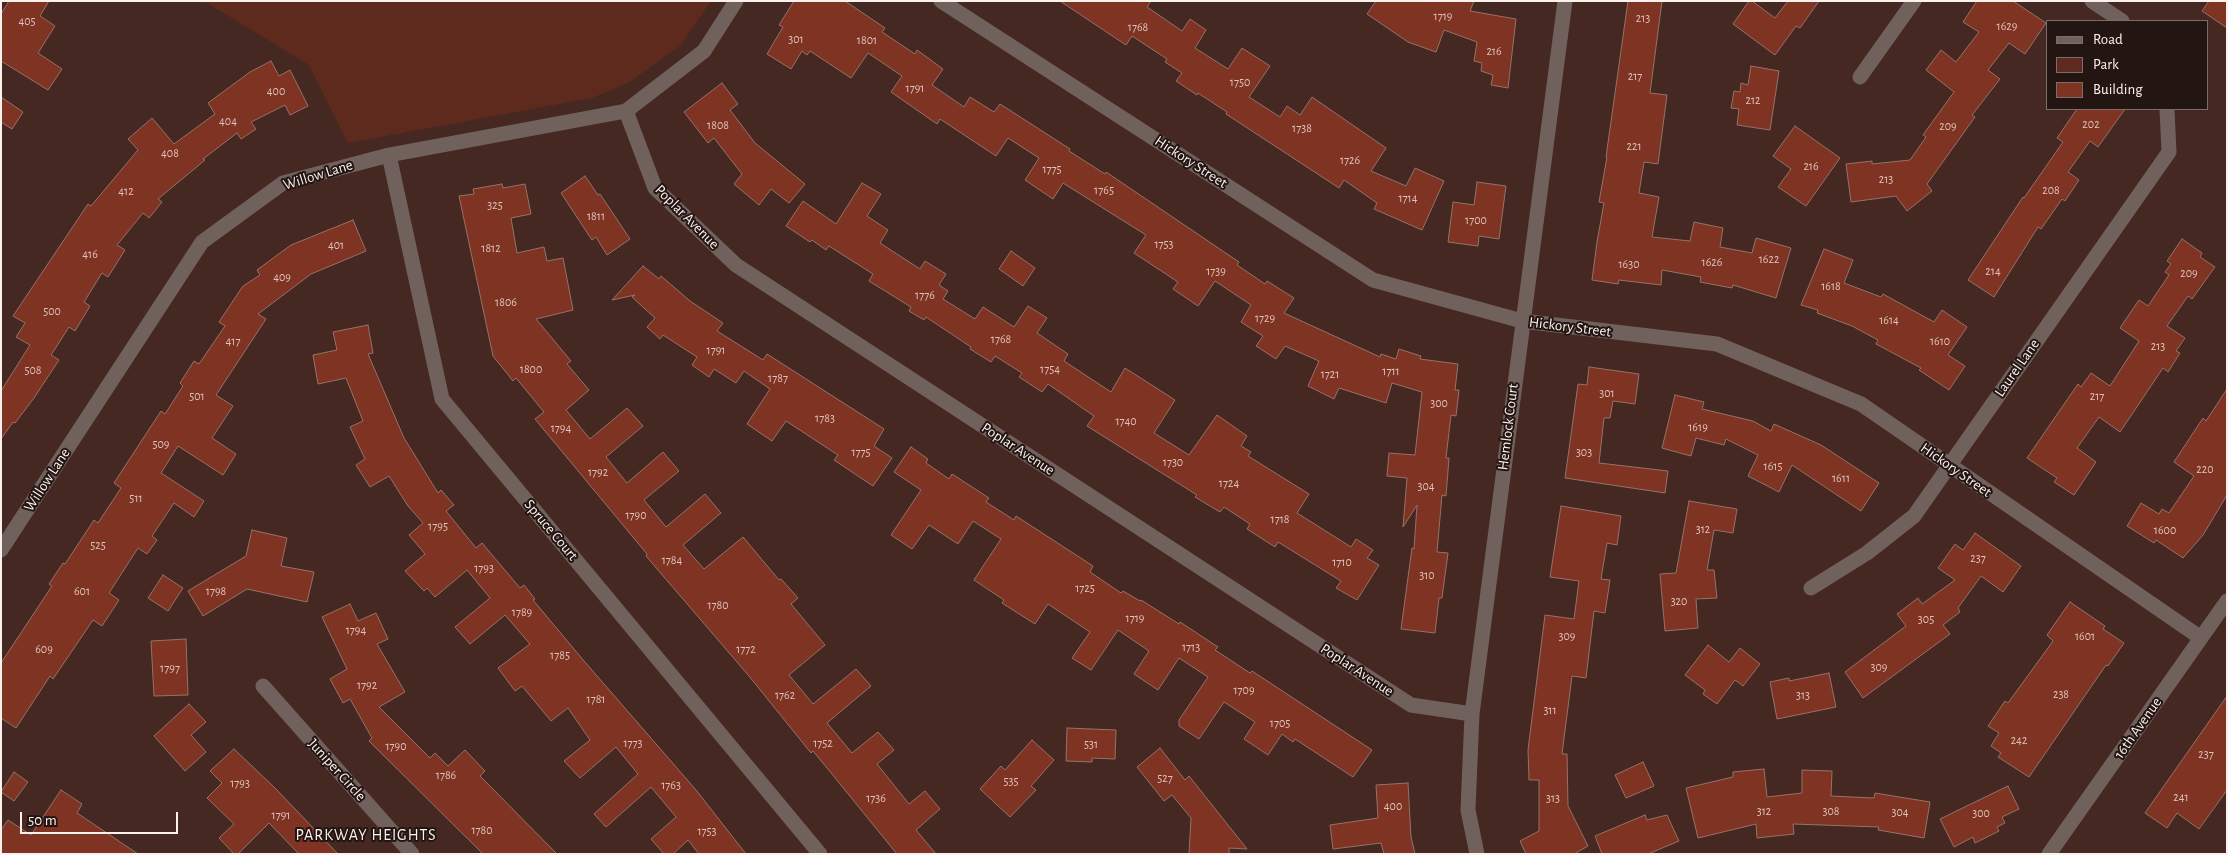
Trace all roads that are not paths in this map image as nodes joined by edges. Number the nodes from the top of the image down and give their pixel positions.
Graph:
1 (736, 1) edge
2 (941, 1) edge
3 (1565, 1) edge
4 (1914, 1) edge
5 (2092, 1) edge
6 (2120, 20) edge
7 (1860, 77) dead end
8 (2167, 110) edge
9 (626, 111) junction
10 (389, 154) junction
11 (1522, 321) junction
12 (1949, 466) junction
13 (1, 550) edge
14 (1811, 588) dead end
15 (2227, 602) edge
16 (2201, 638) junction
17 (263, 686) dead end
18 (1472, 714) junction
19 (412, 854) edge
20 (820, 854) edge
21 (1477, 854) edge
22 (2049, 854) edge

1 - 9 street, Willow Lane
2 - 11 street, Hickory Street
3 - 11 street, Hemlock Court
4 - 7 street
5 - 6 street
8 - 12 street, Laurel Lane
9 - 10 street, Willow Lane
9 - 18 street, Poplar Avenue
10 - 13 street, Willow Lane
10 - 20 street, Spruce Court
11 - 12 street, Hickory Street
11 - 18 street, Hemlock Court
12 - 14 street, Laurel Lane
12 - 16 street, Hickory Street
15 - 16 street, 16th Avenue
16 - 22 street, 16th Avenue
17 - 19 street, Juniper Circle
18 - 21 street, Hemlock Court

